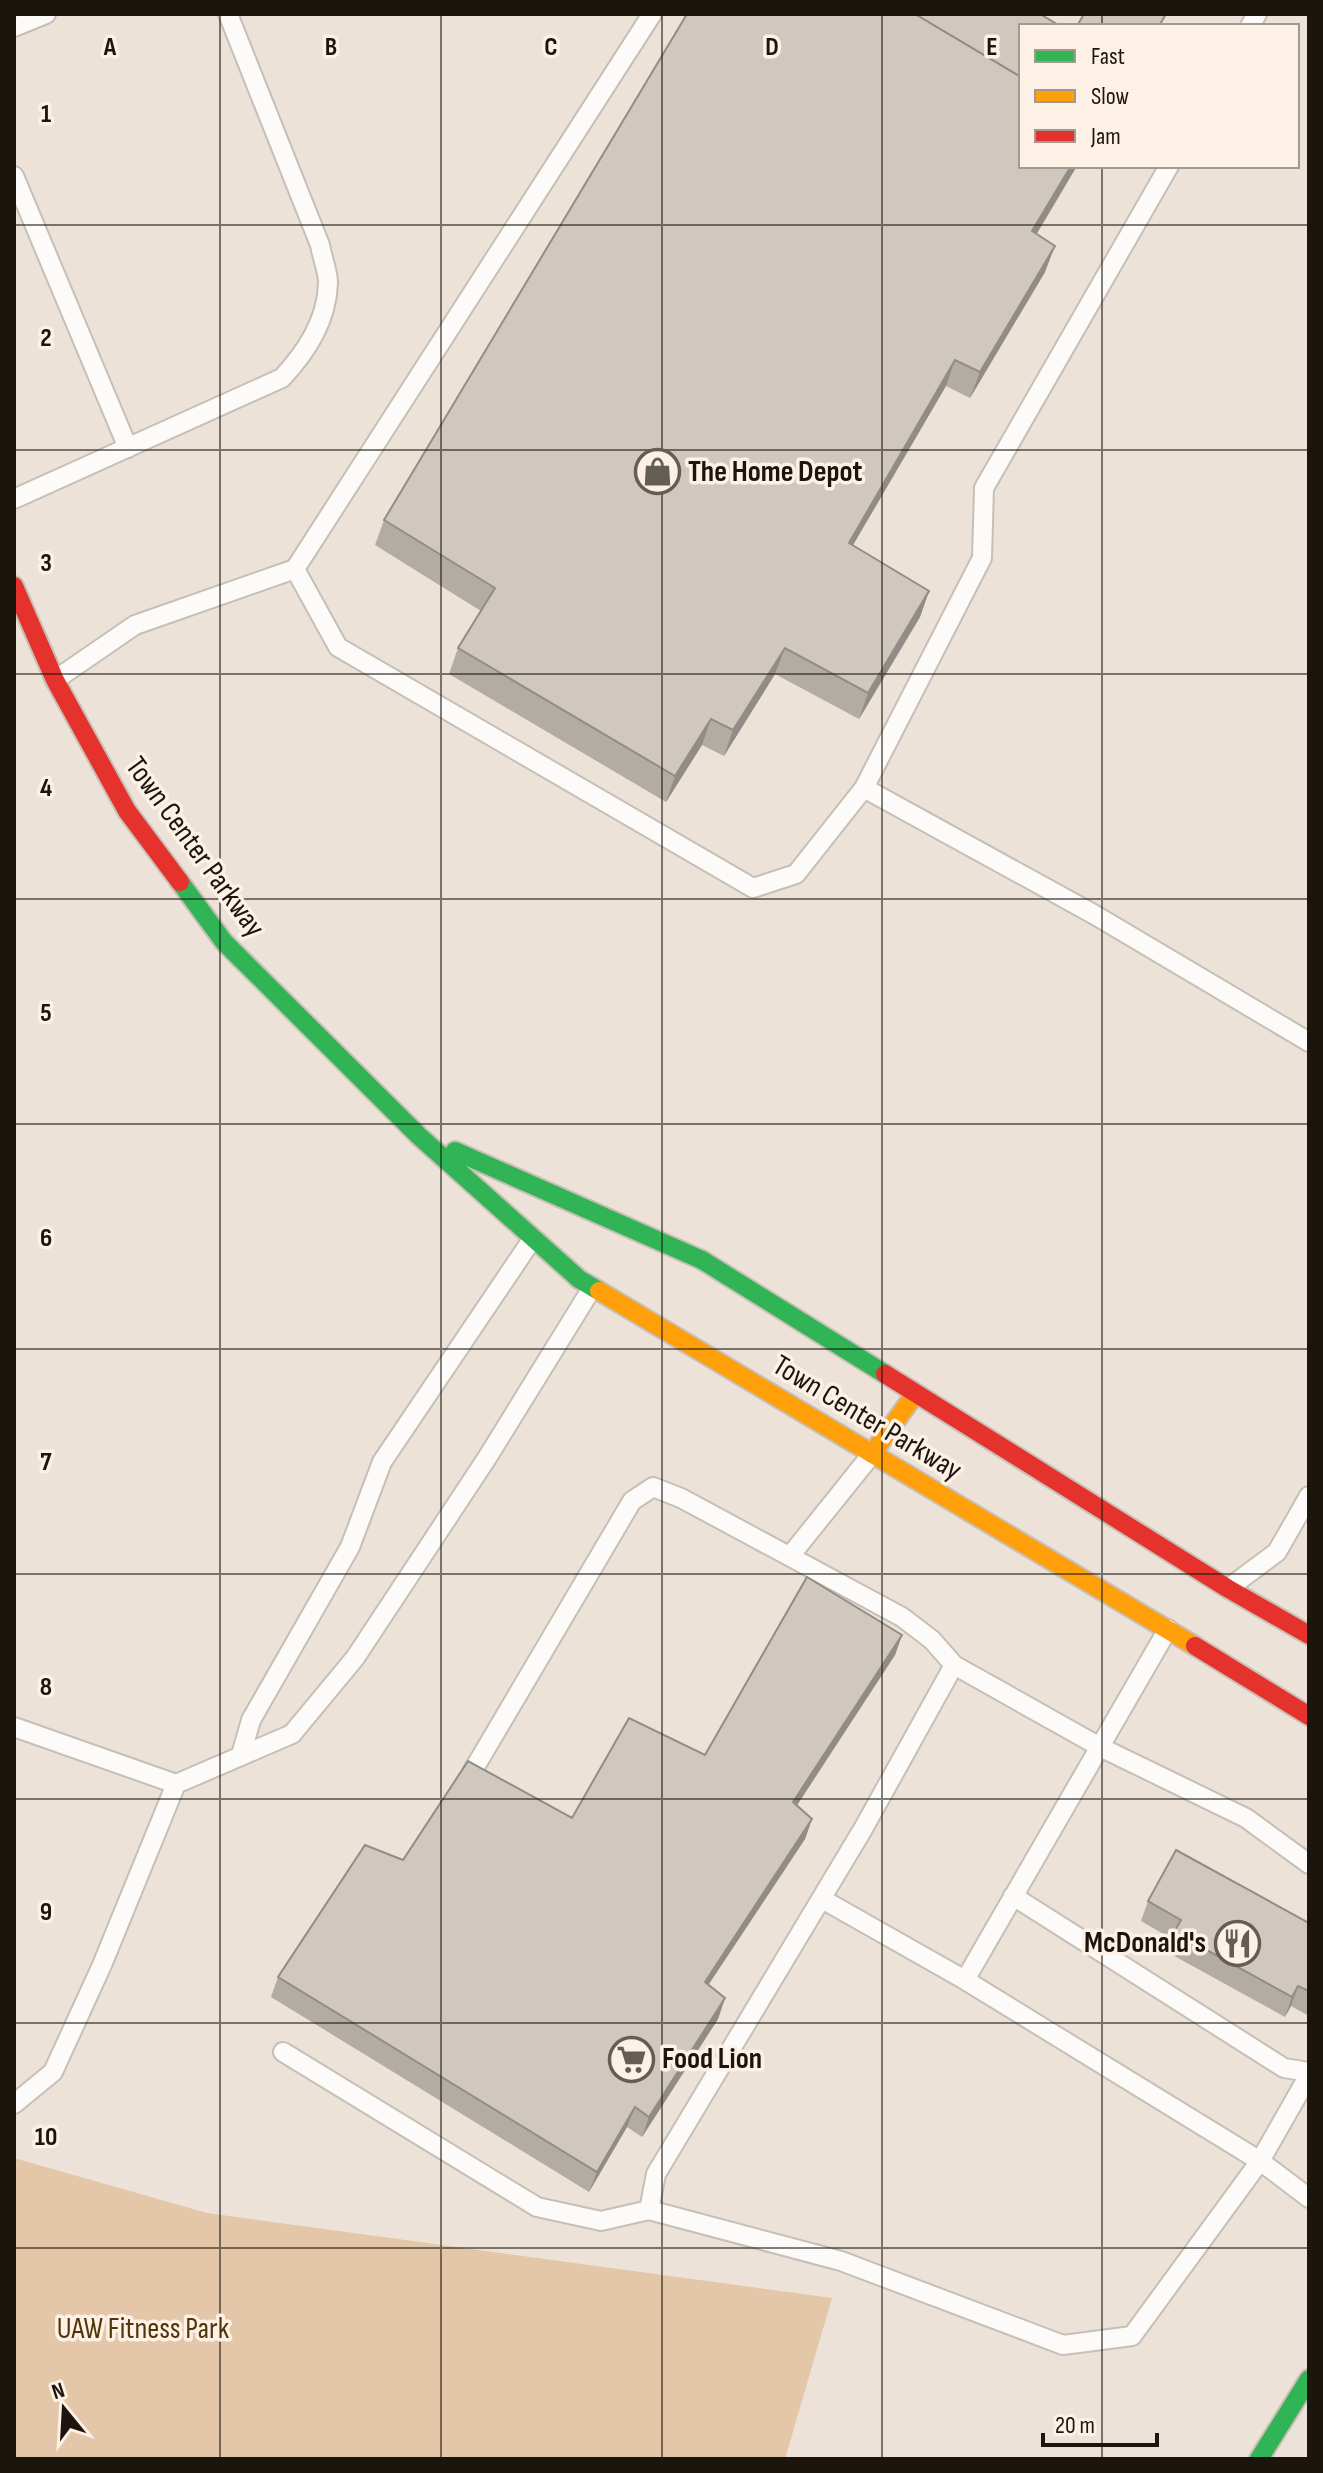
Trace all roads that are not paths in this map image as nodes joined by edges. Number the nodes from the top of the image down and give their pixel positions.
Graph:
1 (46, 14) edge
2 (228, 14) edge
3 (652, 14) edge
4 (14, 27) edge
5 (1168, 168) edge
6 (14, 176) edge
7 (128, 448) junction
8 (14, 499) edge
9 (295, 569) junction
10 (14, 586) edge
11 (55, 680) junction
12 (864, 788) junction
13 (1309, 1042) edge
14 (419, 1136) junction
15 (533, 1238) junction
16 (593, 1287) junction
17 (915, 1394) junction
18 (872, 1454) junction
19 (1309, 1496) edge
20 (790, 1556) junction
21 (1224, 1594) junction
22 (1168, 1629) junction
23 (1309, 1635) edge
24 (954, 1665) junction
25 (1309, 1716) edge
26 (14, 1727) edge
27 (1100, 1747) junction
28 (241, 1755) junction
29 (472, 1772) edge
30 (176, 1784) junction
31 (1309, 1864) edge
32 (1013, 1896) junction
33 (822, 1899) junction
34 (965, 1980) junction
35 (283, 2052) dead end
36 (1309, 2074) edge
37 (14, 2104) edge
38 (1260, 2161) junction
39 (1309, 2198) edge
40 (649, 2210) junction
41 (1309, 2379) edge
42 (1259, 2459) edge

1 - 4 lane
2 - 7 lane
3 - 9 lane
5 - 12 lane
6 - 7 lane
7 - 8 lane
9 - 11 lane
9 - 12 lane
10 - 11 street, Town Center Parkway
11 - 14 street, Town Center Parkway
12 - 13 lane
14 - 15 street, Town Center Parkway
14 - 17 street, Town Center Parkway
15 - 16 street, Town Center Parkway
15 - 28 lane
16 - 18 street, Town Center Parkway
16 - 28 lane
17 - 18 street
17 - 21 street, Town Center Parkway
18 - 20 lane
18 - 22 street, Town Center Parkway
19 - 21 lane
20 - 24 lane
20 - 29 lane
21 - 23 street, Town Center Parkway
22 - 25 street, Town Center Parkway
22 - 27 lane
24 - 27 lane
24 - 33 lane
26 - 30 lane
27 - 31 lane
27 - 32 lane
28 - 30 lane
30 - 37 lane
32 - 34 lane
32 - 36 lane
33 - 34 lane
33 - 40 lane
34 - 38 lane
35 - 40 lane
36 - 38 lane
38 - 39 lane
38 - 40 lane
41 - 42 street

